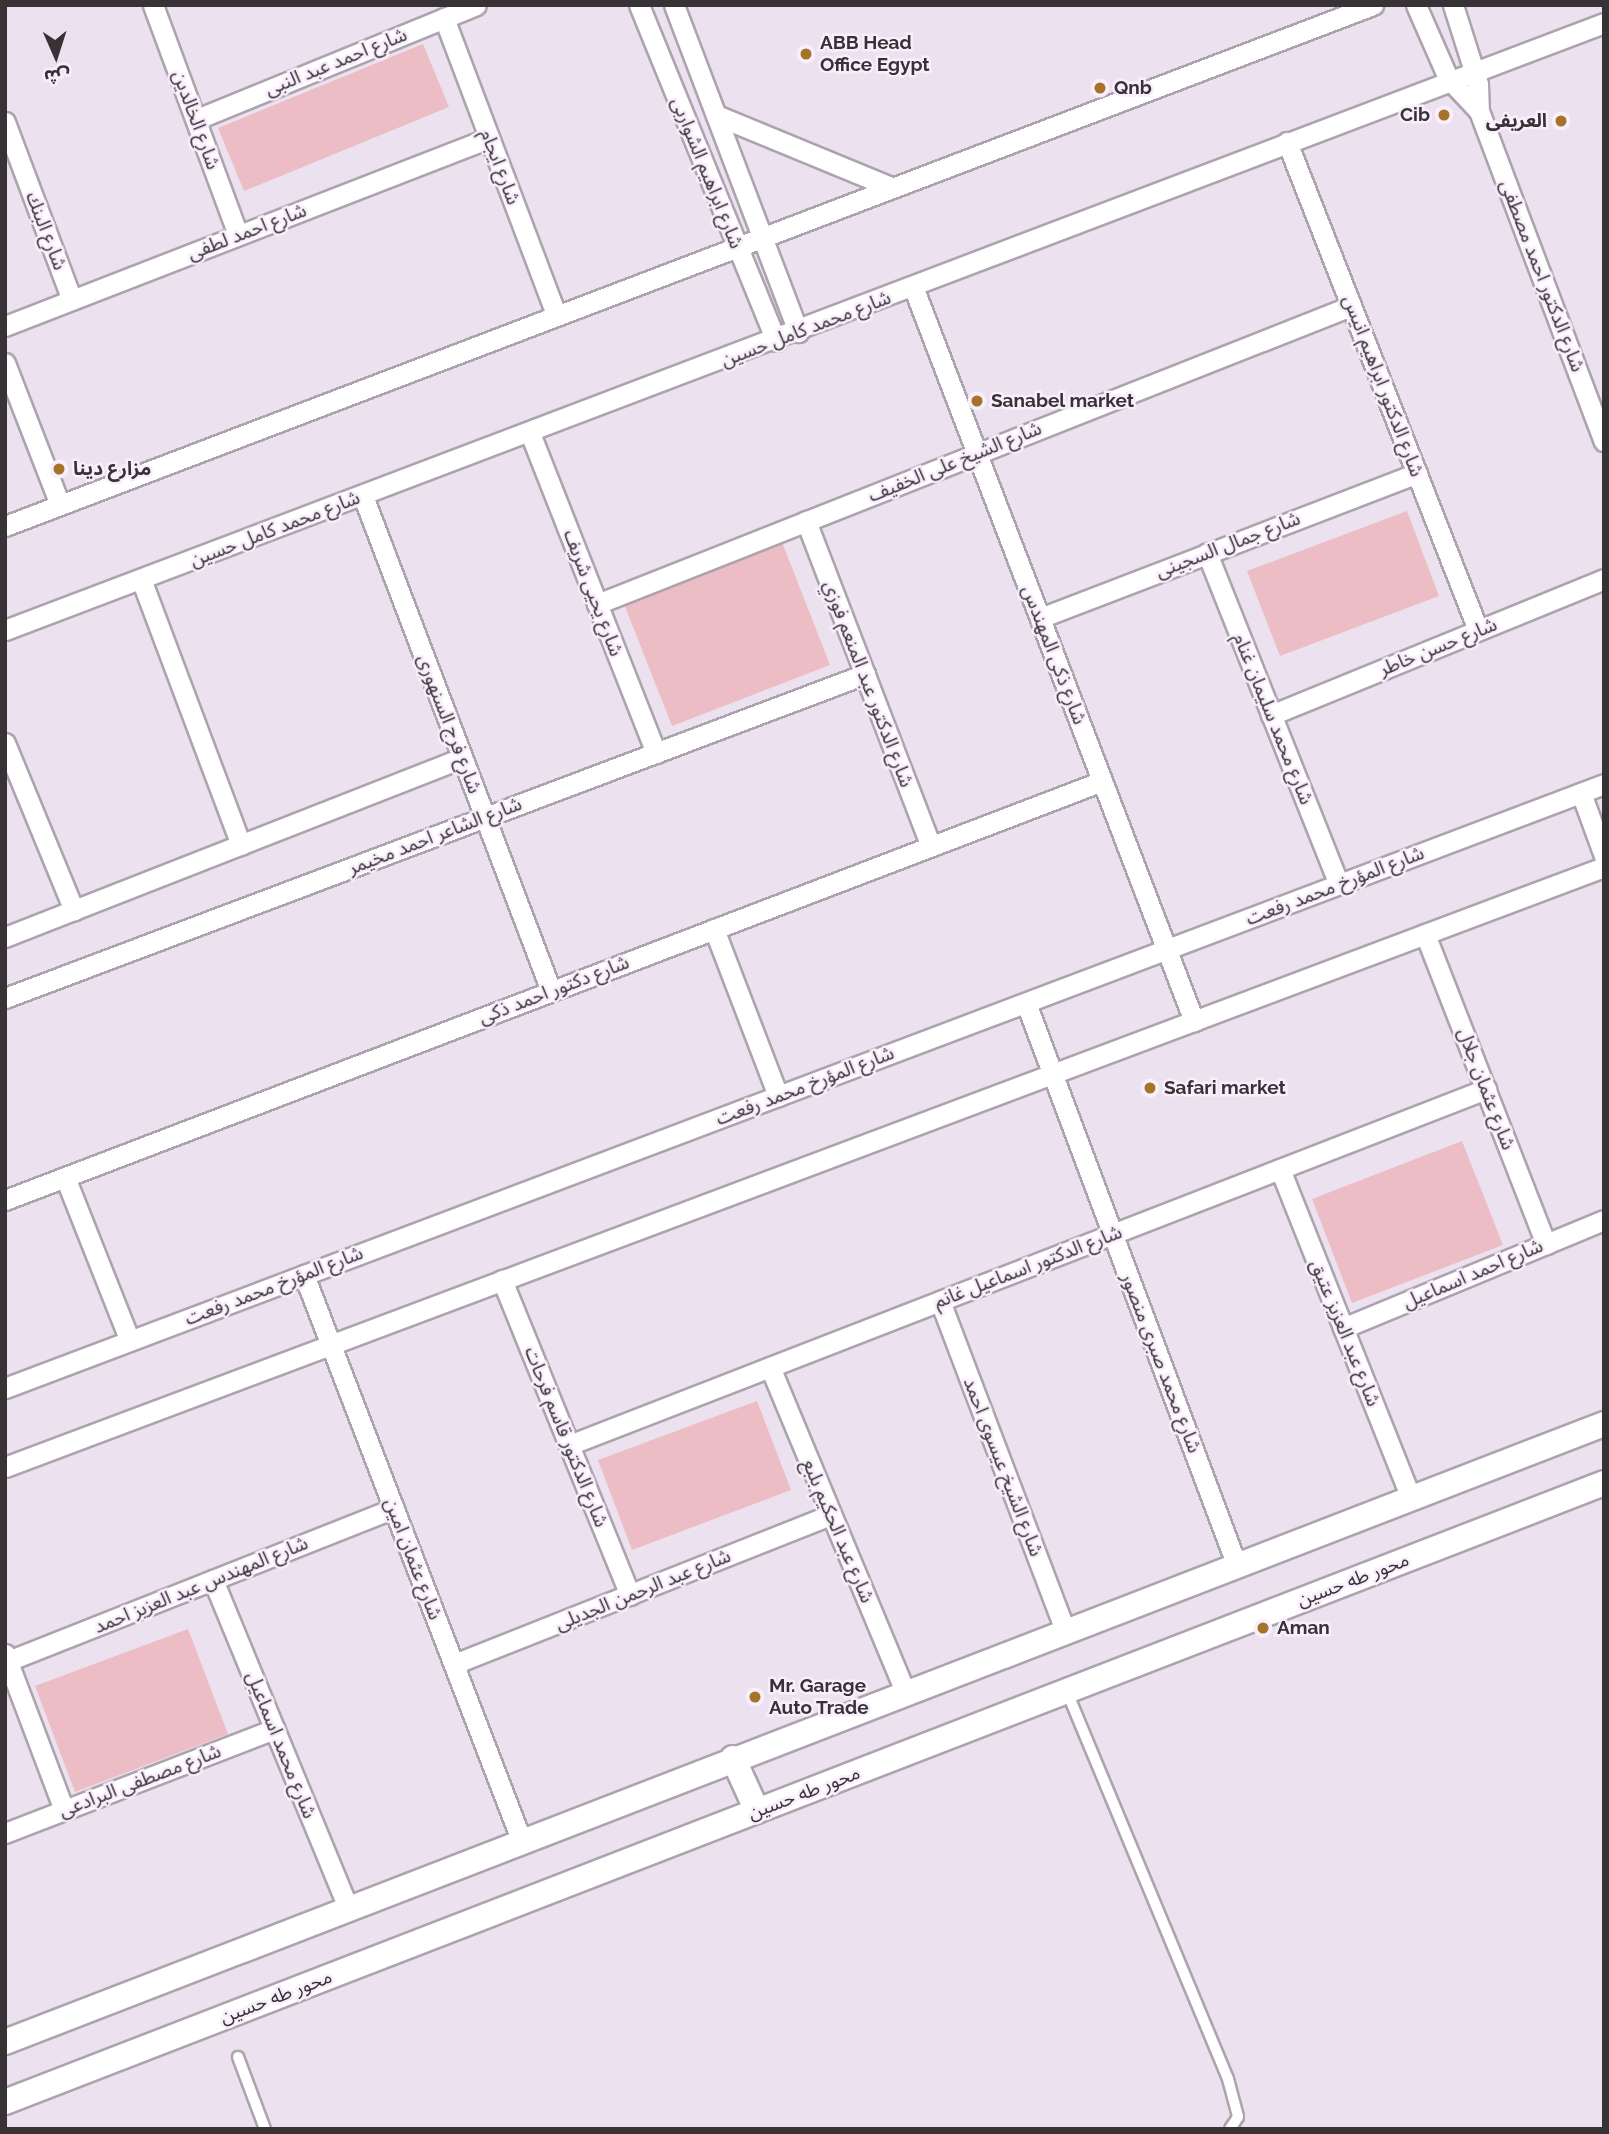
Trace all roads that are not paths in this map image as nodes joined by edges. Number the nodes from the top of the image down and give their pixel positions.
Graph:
1 (153, 5) edge
2 (476, 5) edge
3 (639, 5) edge
4 (674, 5) edge
5 (1373, 5) edge
6 (1416, 5) edge
7 (1453, 5) edge
8 (444, 18) junction
9 (1604, 23) edge
10 (1474, 69) junction
11 (1448, 78) junction
12 (1479, 111) junction
13 (716, 116) junction
14 (197, 119) junction
15 (5, 122) edge
16 (489, 138) junction
17 (1287, 142) junction
18 (891, 187) junction
19 (238, 235) junction
20 (761, 237) junction
21 (737, 246) junction
22 (914, 289) junction
23 (72, 300) junction
24 (1351, 306) junction
25 (556, 316) junction
26 (5, 326) edge
27 (798, 332) junction
28 (776, 341) junction
29 (5, 363) edge
30 (530, 433) junction
31 (1604, 441) edge
32 (977, 454) junction
33 (1417, 472) junction
34 (363, 496) junction
35 (60, 505) junction
36 (806, 521) junction
37 (5, 526) edge
38 (1207, 554) junction
39 (141, 579) junction
40 (1604, 579) edge
41 (597, 604) junction
42 (1040, 618) junction
43 (5, 630) edge
44 (1478, 631) junction
45 (865, 674) junction
46 (1271, 715) junction
47 (5, 743) edge
48 (656, 753) junction
49 (462, 758) junction
50 (1102, 781) junction
51 (1604, 784) edge
52 (1581, 793) junction
53 (485, 818) junction
54 (241, 845) junction
55 (931, 846) junction
56 (1604, 856) edge
57 (1604, 867) edge
58 (1339, 884) junction
59 (74, 910) junction
60 (714, 929) junction
61 (1425, 934) junction
62 (5, 937) edge
63 (1167, 949) junction
64 (551, 992) junction
65 (5, 998) edge
66 (1026, 1003) junction
67 (1194, 1021) junction
68 (1052, 1074) junction
69 (1486, 1089) junction
70 (778, 1096) junction
71 (1280, 1169) junction
72 (65, 1177) junction
73 (5, 1200) edge
74 (1604, 1220) edge
75 (1112, 1234) junction
76 (1546, 1244) junction
77 (304, 1275) junction
78 (502, 1280) junction
79 (940, 1301) junction
80 (1343, 1328) junction
81 (130, 1340) junction
82 (331, 1344) junction
83 (770, 1367) junction
84 (5, 1388) edge
85 (1604, 1424) edge
86 (569, 1445) junction
87 (5, 1467) edge
88 (1604, 1483) edge
89 (1411, 1498) junction
90 (394, 1508) junction
91 (831, 1515) junction
92 (1237, 1566) junction
93 (213, 1580) junction
94 (630, 1595) junction
95 (1066, 1632) junction
96 (6, 1658) edge
97 (454, 1664) junction
98 (1067, 1691) junction
99 (906, 1694) junction
100 (275, 1729) junction
101 (733, 1758) junction
102 (64, 1810) junction
103 (757, 1811) junction
104 (5, 1833) edge
105 (522, 1842) junction
106 (349, 1909) junction
107 (5, 2042) edge
108 (238, 2057) dead end
109 (5, 2102) edge
110 (265, 2129) edge
111 (1230, 2129) edge

1 - 14 street, شارع الخالدين
2 - 8 street, شارع احمد عبد النبى
3 - 21 street, شارع ابراهيم الشواربى
4 - 13 street, شارع ابراهيم الشواربى
5 - 18 street
6 - 11 street, شارع الدكتور احمد مصطفى
7 - 10 street, شارع الدكتور احمد مصطفى
8 - 14 street, شارع احمد عبد النبى
8 - 16 street, شارع ايجام
9 - 10 street, شارع محمد كامل حسين
10 - 11 street, شارع محمد كامل حسين
10 - 12 street, شارع الدكتور احمد مصطفى
11 - 12 street, شارع الدكتور احمد مصطفى
11 - 17 street, شارع محمد كامل حسين
12 - 31 street, شارع الدكتور احمد مصطفى
13 - 18 street
13 - 20 street, شارع ابراهيم الشواربى
14 - 19 street, شارع الخالدين
15 - 23 street, شارع البنك
16 - 19 street, شارع احمد لطفى
16 - 25 street, شارع ايجام
17 - 22 street, شارع محمد كامل حسين
17 - 24 street, شارع الدكتور ابراهيم انيس
18 - 20 street
19 - 23 street, شارع احمد لطفى
20 - 21 street
20 - 27 street, شارع ابراهيم الشواربى
21 - 25 street
21 - 28 street, شارع ابراهيم الشواربى
22 - 27 street, شارع محمد كامل حسين
22 - 32 street, شارع ذكى المهندس
23 - 26 street, شارع احمد لطفى
24 - 32 street, شارع الشيخ على الخفيف
24 - 33 street, شارع الدكتور ابراهيم انيس
25 - 35 street
27 - 28 street, شارع محمد كامل حسين
28 - 30 street, شارع محمد كامل حسين
29 - 35 street
30 - 34 street, شارع محمد كامل حسين
30 - 41 street, شارع يحيى شريف
32 - 36 street, شارع الشيخ على الخفيف
32 - 42 street, شارع ذكى المهندس
33 - 38 street, شارع جمال السجينى
33 - 44 street, شارع الدكتور ابراهيم انيس
34 - 39 street, شارع محمد كامل حسين
34 - 49 street, شارع فرج السنهورى
35 - 37 street
36 - 41 street, شارع الشيخ على الخفيف
36 - 45 street, شارع الدكتور عبد المنعم فوزي
38 - 42 street, شارع جمال السجينى
38 - 46 street, شارع محمد سليمان غنام
39 - 43 street, شارع محمد كامل حسين
39 - 54 street
40 - 44 street, شارع حسن خاطر
41 - 48 street, شارع يحيى شريف
42 - 50 street, شارع ذكى المهندس
44 - 46 street, شارع حسن خاطر
45 - 48 street, شارع الشاعر احمد مخيمر
45 - 55 street, شارع الدكتور عبد المنعم فوزي
46 - 58 street, شارع محمد سليمان غنام
47 - 59 street
48 - 53 street, شارع الشاعر احمد مخيمر
49 - 53 street, شارع فرج السنهورى
49 - 54 street
50 - 55 street, شارع دكتور احمد ذكى
50 - 63 street, شارع ذكى المهندس
51 - 52 street, شارع المؤرخ محمد رفعت
52 - 56 street
52 - 58 street, شارع المؤرخ محمد رفعت
53 - 64 street, شارع فرج السنهورى
53 - 65 street, شارع الشاعر احمد مخيمر
54 - 59 street
55 - 60 street, شارع دكتور احمد ذكى
57 - 61 street
58 - 63 street, شارع المؤرخ محمد رفعت
59 - 62 street
60 - 64 street, شارع دكتور احمد ذكى
60 - 70 street
61 - 67 street
61 - 69 street, شارع عثمان جلال
63 - 66 street, شارع المؤرخ محمد رفعت
63 - 67 street, شارع ذكى المهندس
64 - 72 street, شارع دكتور احمد ذكى
66 - 68 street, شارع محمد صبرى منصور
66 - 70 street, شارع المؤرخ محمد رفعت
67 - 68 street
68 - 75 street, شارع محمد صبرى منصور
68 - 78 street
69 - 71 street, شارع الدكتور اسماعيل غانم
69 - 76 street, شارع عثمان جلال
70 - 77 street, شارع المؤرخ محمد رفعت
71 - 75 street, شارع الدكتور اسماعيل غانم
71 - 80 street, شارع عبد العزيز عتيق
72 - 73 street, شارع دكتور احمد ذكى
72 - 81 street
74 - 76 street, شارع احمد اسماعيل
75 - 79 street, شارع الدكتور اسماعيل غانم
75 - 92 street, شارع محمد صبرى منصور
76 - 80 street, شارع احمد اسماعيل
77 - 81 street, شارع المؤرخ محمد رفعت
77 - 82 street, شارع عثمان امين
78 - 82 street
78 - 86 street, شارع الدكتور قاسم فرحات
79 - 83 street, شارع الدكتور اسماعيل غانم
79 - 95 street, شارع الشيخ عيسوى احمد
80 - 89 street, شارع عبد العزيز عتيق
81 - 84 street, شارع المؤرخ محمد رفعت
82 - 87 street
82 - 90 street, شارع عثمان امين
83 - 86 street, شارع الدكتور اسماعيل غانم
83 - 91 street, شارع عبد الحكيم بلبع
85 - 89 street
86 - 94 street, شارع الدكتور قاسم فرحات
88 - 98 street, محور طه حسين
89 - 92 street
90 - 93 street, شارع المهندس عبد العزيز احمد
90 - 97 street, شارع عثمان امين
91 - 94 street, شارع عبد الرحمن الجديلى
91 - 99 street, شارع عبد الحكيم بلبع
92 - 95 street
93 - 96 street, شارع المهندس عبد العزيز احمد
93 - 100 street, شارع محمد اسماعيل
94 - 97 street, شارع عبد الرحمن الجديلى
95 - 99 street
96 - 102 street
97 - 105 street, شارع عثمان امين
98 - 103 street, محور طه حسين
98 - 111 lane
99 - 101 street
100 - 102 street, شارع مصطفى البرادعى
100 - 106 street, شارع محمد اسماعيل
101 - 103 street
101 - 105 street
102 - 104 street, شارع مصطفى البرادعى
103 - 109 street, محور طه حسين
105 - 106 street
106 - 107 street
108 - 110 lane

